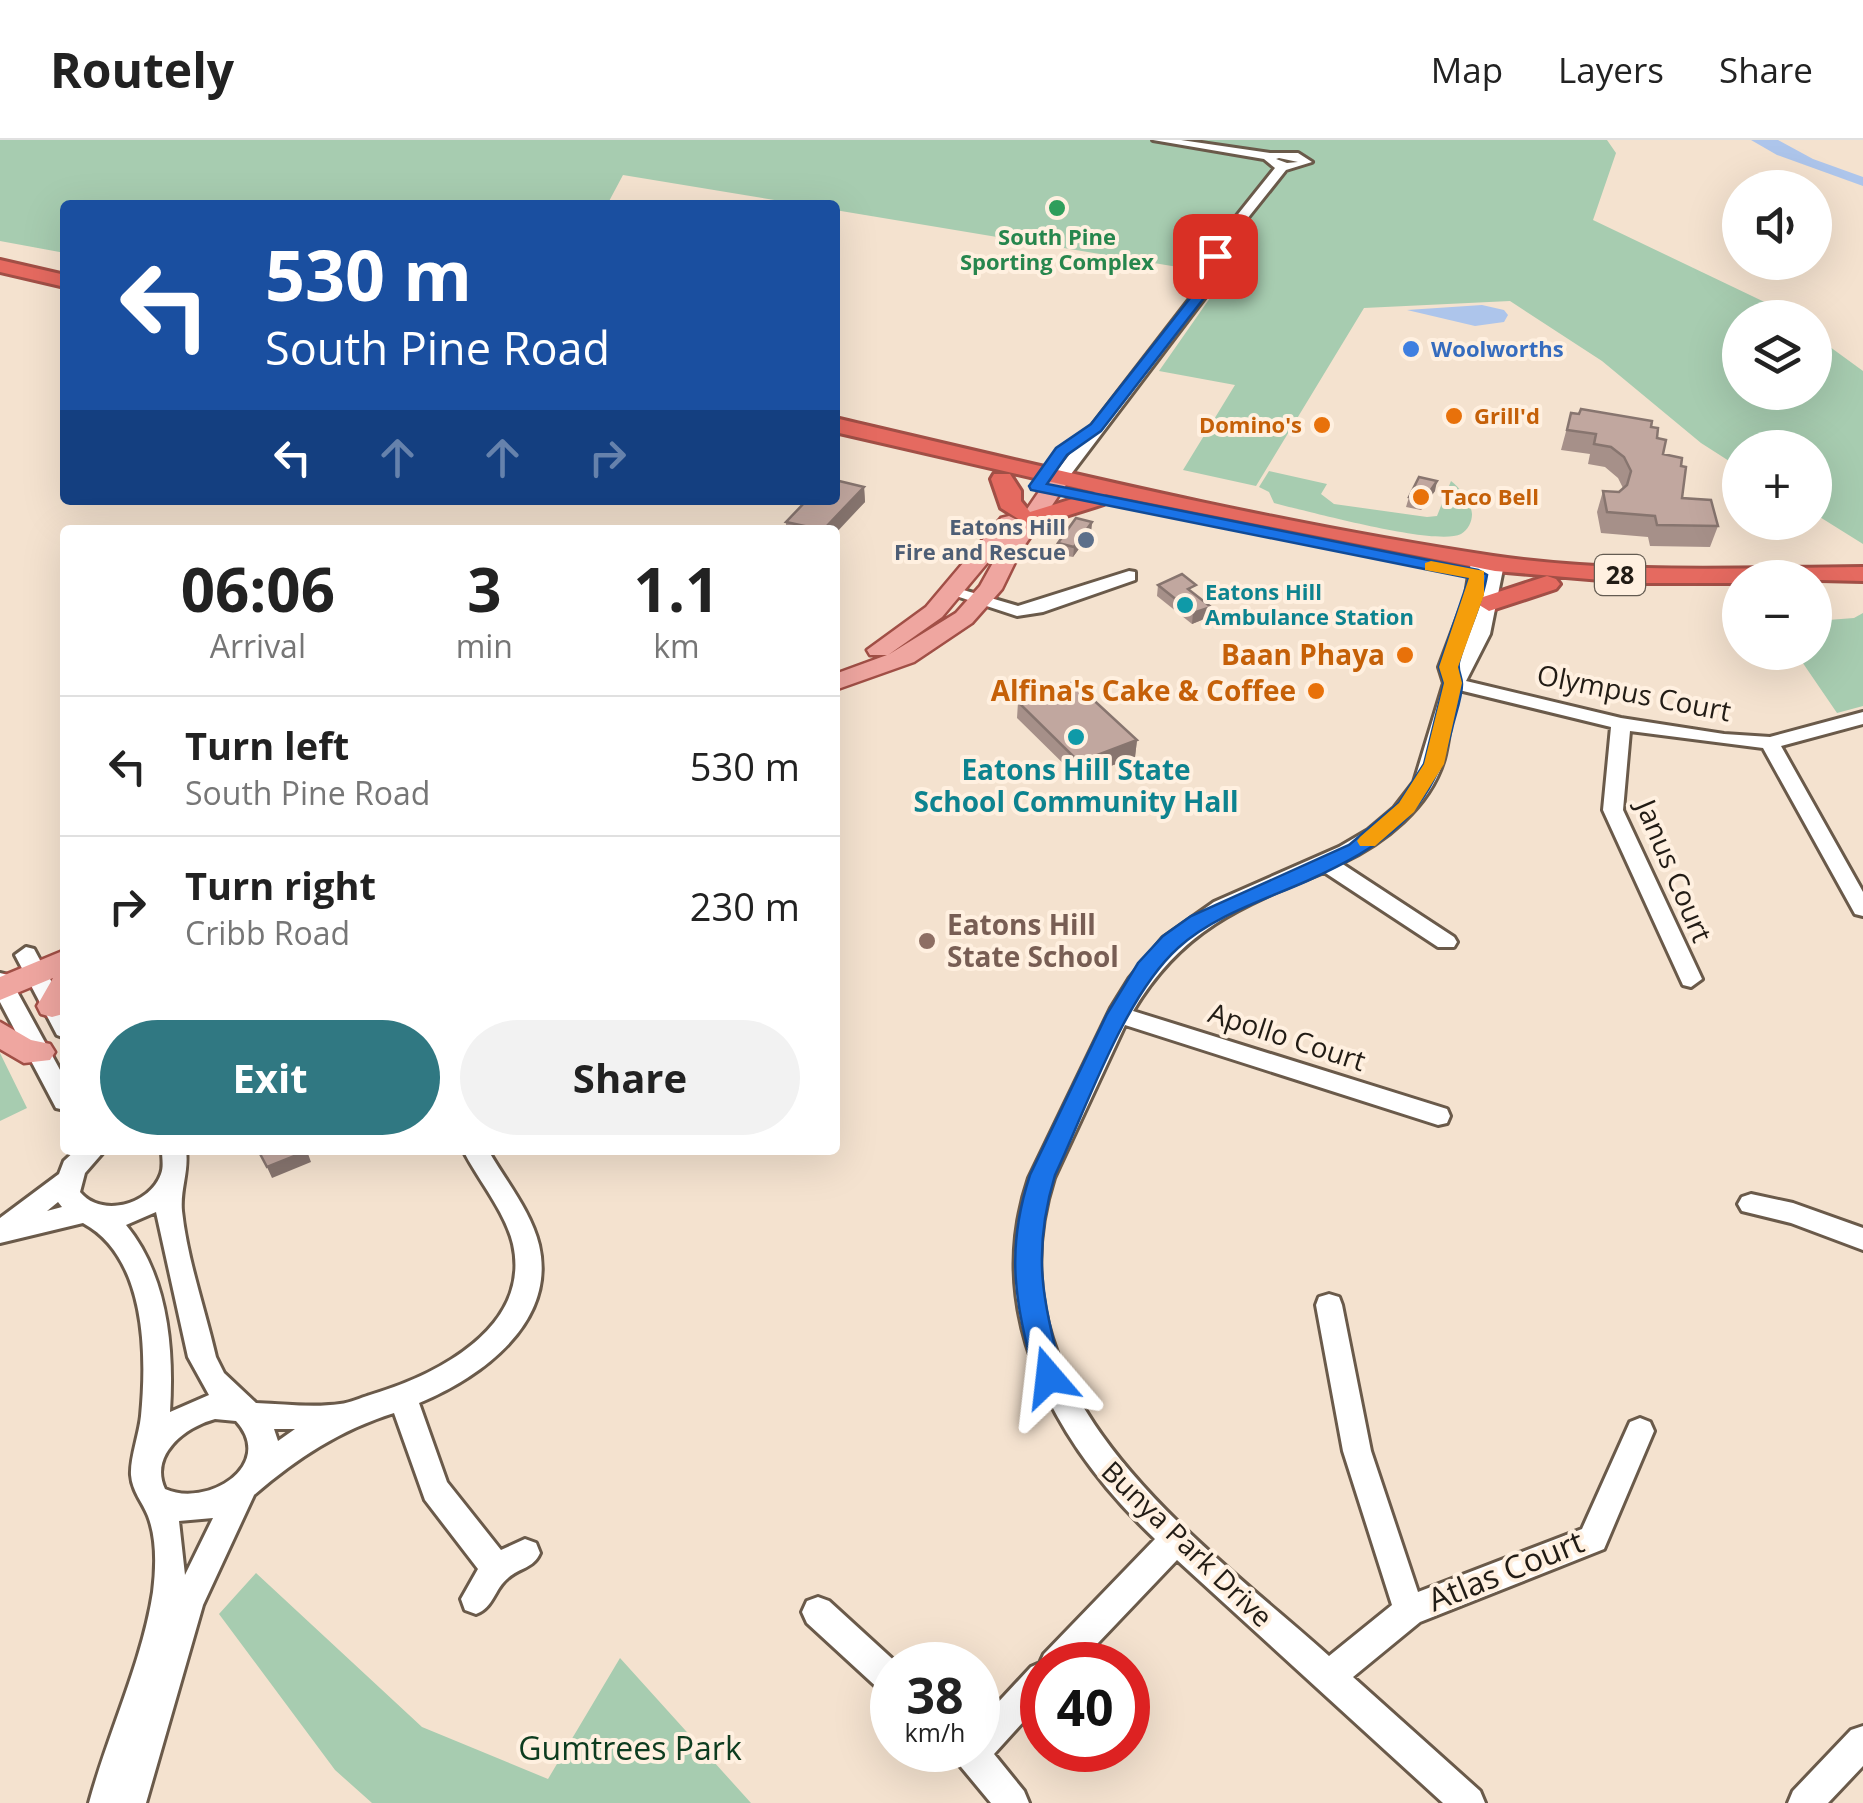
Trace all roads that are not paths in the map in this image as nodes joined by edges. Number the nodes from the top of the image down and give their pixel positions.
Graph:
1 (1159, 140) edge
2 (1304, 140) edge
3 (1282, 159) junction
4 (0, 256) edge
5 (0, 266) edge
6 (60, 269) edge
7 (60, 281) edge
8 (840, 426) edge
9 (840, 438) edge
10 (996, 471) junction
11 (1054, 474) junction
12 (1092, 492) junction
13 (1024, 516) junction
14 (1863, 574) edge
15 (1129, 576) dead end
16 (1487, 576) junction
17 (1832, 588) edge
18 (1863, 588) edge
19 (1722, 590) edge
20 (954, 592) junction
21 (980, 602) junction
22 (840, 667) edge
23 (840, 681) edge
24 (1453, 683) junction
25 (1863, 718) edge
26 (1621, 724) junction
27 (1770, 743) junction
28 (1327, 864) junction
29 (1863, 909) edge
30 (60, 942) edge
31 (1446, 942) dead end
32 (60, 961) edge
33 (11, 975) edge
34 (1691, 979) dead end
35 (60, 1005) edge
36 (1118, 1014) junction
37 (0, 1033) edge
38 (39, 1052) junction
39 (60, 1092) edge
40 (1438, 1116) dead end
41 (478, 1155) edge
42 (179, 1163) edge
43 (72, 1166) edge
44 (1751, 1204) dead end
45 (90, 1216) junction
46 (1, 1232) edge
47 (1863, 1239) edge
48 (1329, 1305) dead end
49 (403, 1397) junction
50 (249, 1414) junction
51 (341, 1418) junction
52 (1640, 1431) dead end
53 (148, 1458) junction
54 (249, 1480) junction
55 (153, 1498) junction
56 (1175, 1540) junction
57 (525, 1553) dead end
58 (496, 1568) junction
59 (476, 1598) dead end
60 (1409, 1610) junction
61 (818, 1612) dead end
62 (1077, 1642) edge
63 (870, 1660) edge
64 (1329, 1676) junction
65 (1020, 1701) edge
66 (1000, 1722) edge
67 (1863, 1742) edge
68 (989, 1772) edge
69 (106, 1803) edge
70 (129, 1803) edge
71 (1012, 1803) edge
72 (1468, 1803) edge
73 (1806, 1803) edge

1 - 3 street
2 - 3 street
3 - 11 street
4 - 6 highway
5 - 7 highway
8 - 10 highway, 28
9 - 10 highway, 28
10 - 11 highway, 28
10 - 13 highway
11 - 12 highway, 28
11 - 12 highway
11 - 13 main road
12 - 13 highway
12 - 16 highway, 28
13 - 20 main road
13 - 21 main road
14 - 16 highway, 28
15 - 21 street
16 - 19 highway, 28
16 - 24 street, Bunya Park Drive
16 - 24 street, Bunya Park Drive
17 - 18 highway
20 - 21 street
20 - 22 main road
21 - 23 main road
24 - 26 street, Olympus Court
24 - 28 street, Bunya Park Drive
25 - 27 street, Olympus Court
26 - 27 street, Olympus Court
26 - 34 street, Janus Court
27 - 29 street
28 - 31 street
28 - 36 street, Bunya Park Drive
30 - 33 main road
32 - 33 main road
33 - 35 street
33 - 38 street
36 - 40 street, Apollo Court
36 - 56 street, Bunya Park Drive
37 - 38 main road
38 - 39 street
41 - 49 street
42 - 45 street
42 - 50 street
43 - 45 street
43 - 46 street
44 - 47 street
45 - 46 street
45 - 53 street
48 - 60 street
49 - 51 street
49 - 58 street
50 - 51 street
50 - 53 street
50 - 54 street
51 - 54 street
52 - 60 street, Atlas Court
53 - 55 street
54 - 55 street
54 - 70 street
55 - 69 street
56 - 62 street
56 - 64 street, Bunya Park Drive
57 - 58 street
58 - 59 street
60 - 64 street, Atlas Court
61 - 63 street
64 - 72 street, Bunya Park Drive
65 - 66 street
67 - 73 street
68 - 71 street

